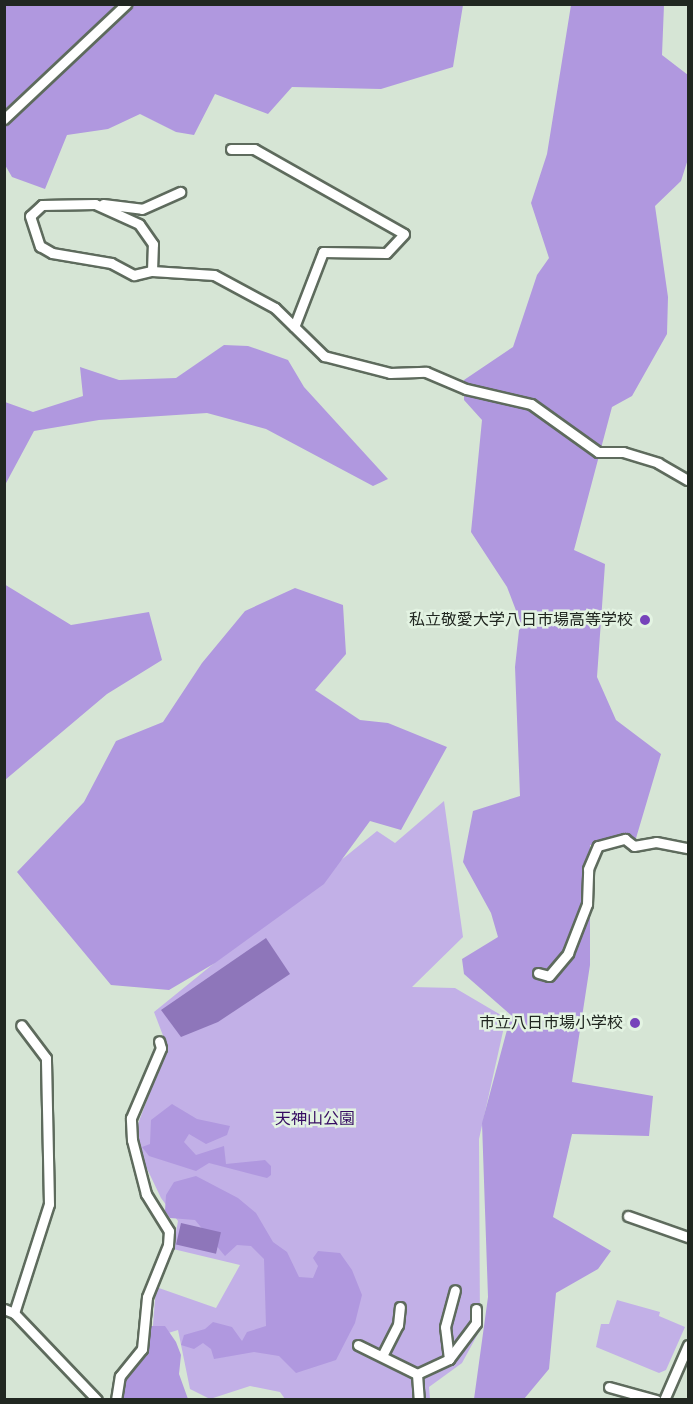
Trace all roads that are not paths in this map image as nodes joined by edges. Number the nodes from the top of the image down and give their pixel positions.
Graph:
1 (126, 4) edge
2 (4, 119) edge
3 (231, 148) dead end
4 (180, 192) dead end
5 (94, 204) junction
6 (152, 271) junction
7 (294, 327) junction
8 (688, 480) edge
9 (688, 848) edge
10 (537, 973) dead end
11 (21, 1025) dead end
12 (159, 1041) dead end
13 (628, 1216) dead end
14 (688, 1237) edge
15 (455, 1290) dead end
16 (400, 1307) dead end
17 (476, 1309) dead end
18 (9, 1311) edge
19 (358, 1345) dead end
20 (688, 1346) edge
21 (382, 1356) junction
22 (449, 1359) junction
23 (417, 1374) junction
24 (609, 1387) dead end
25 (97, 1400) edge
26 (116, 1400) edge
27 (419, 1400) edge
28 (656, 1400) edge
29 (664, 1400) edge

1 - 2 street
3 - 7 street
4 - 5 street
5 - 6 street
5 - 6 street
6 - 7 street
7 - 8 street
9 - 10 street
11 - 18 street
12 - 26 street
13 - 14 street
15 - 22 street
16 - 21 street
17 - 22 street
18 - 25 street
19 - 21 street
20 - 29 street
21 - 23 street
22 - 23 street
23 - 27 street
24 - 28 street

